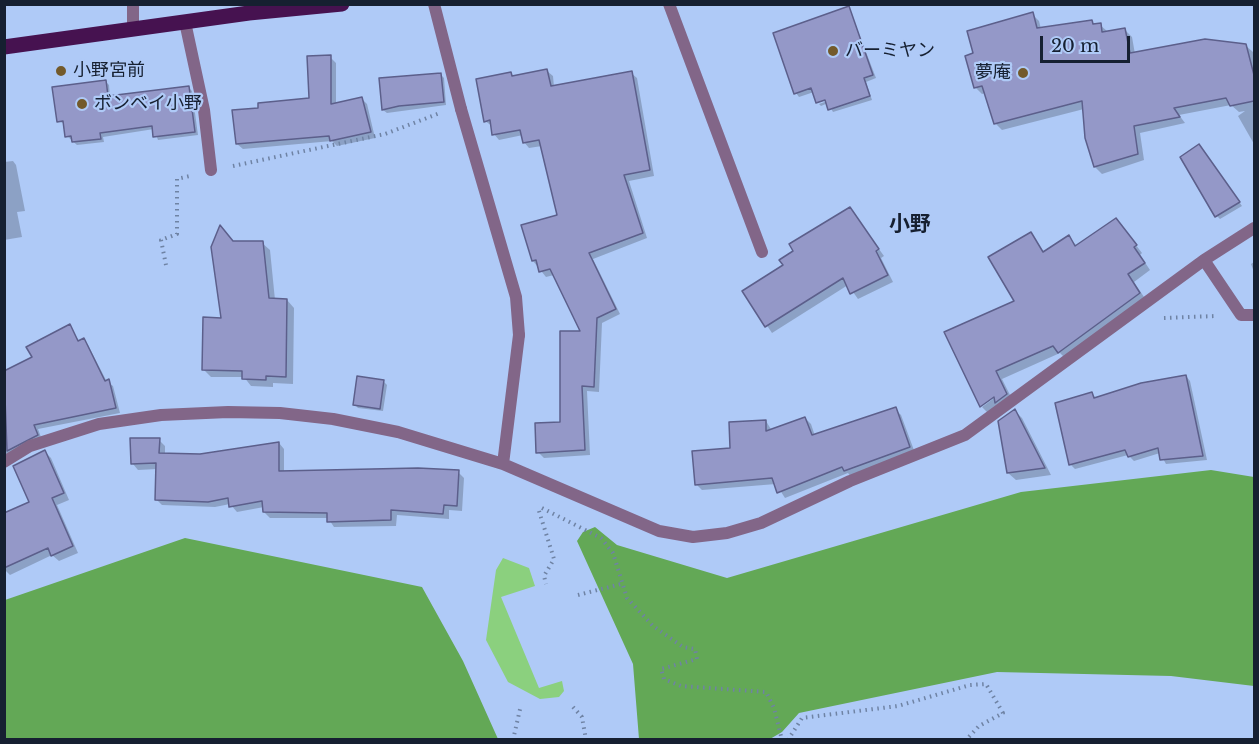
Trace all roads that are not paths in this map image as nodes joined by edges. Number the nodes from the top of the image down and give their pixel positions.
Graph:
1 (133, 4) edge
2 (342, 4) edge
3 (434, 4) edge
4 (669, 4) edge
5 (184, 22) junction
6 (133, 28) junction
7 (4, 47) edge
8 (211, 170) road end
9 (1254, 228) edge
10 (762, 252) dead end
11 (1204, 260) junction
12 (1254, 315) edge
13 (4, 462) edge
14 (503, 464) junction

1 - 6 street
2 - 5 main road
3 - 14 street
4 - 10 street
5 - 6 main road
5 - 8 street
6 - 7 main road
9 - 11 street
11 - 12 street
11 - 14 street
13 - 14 street

